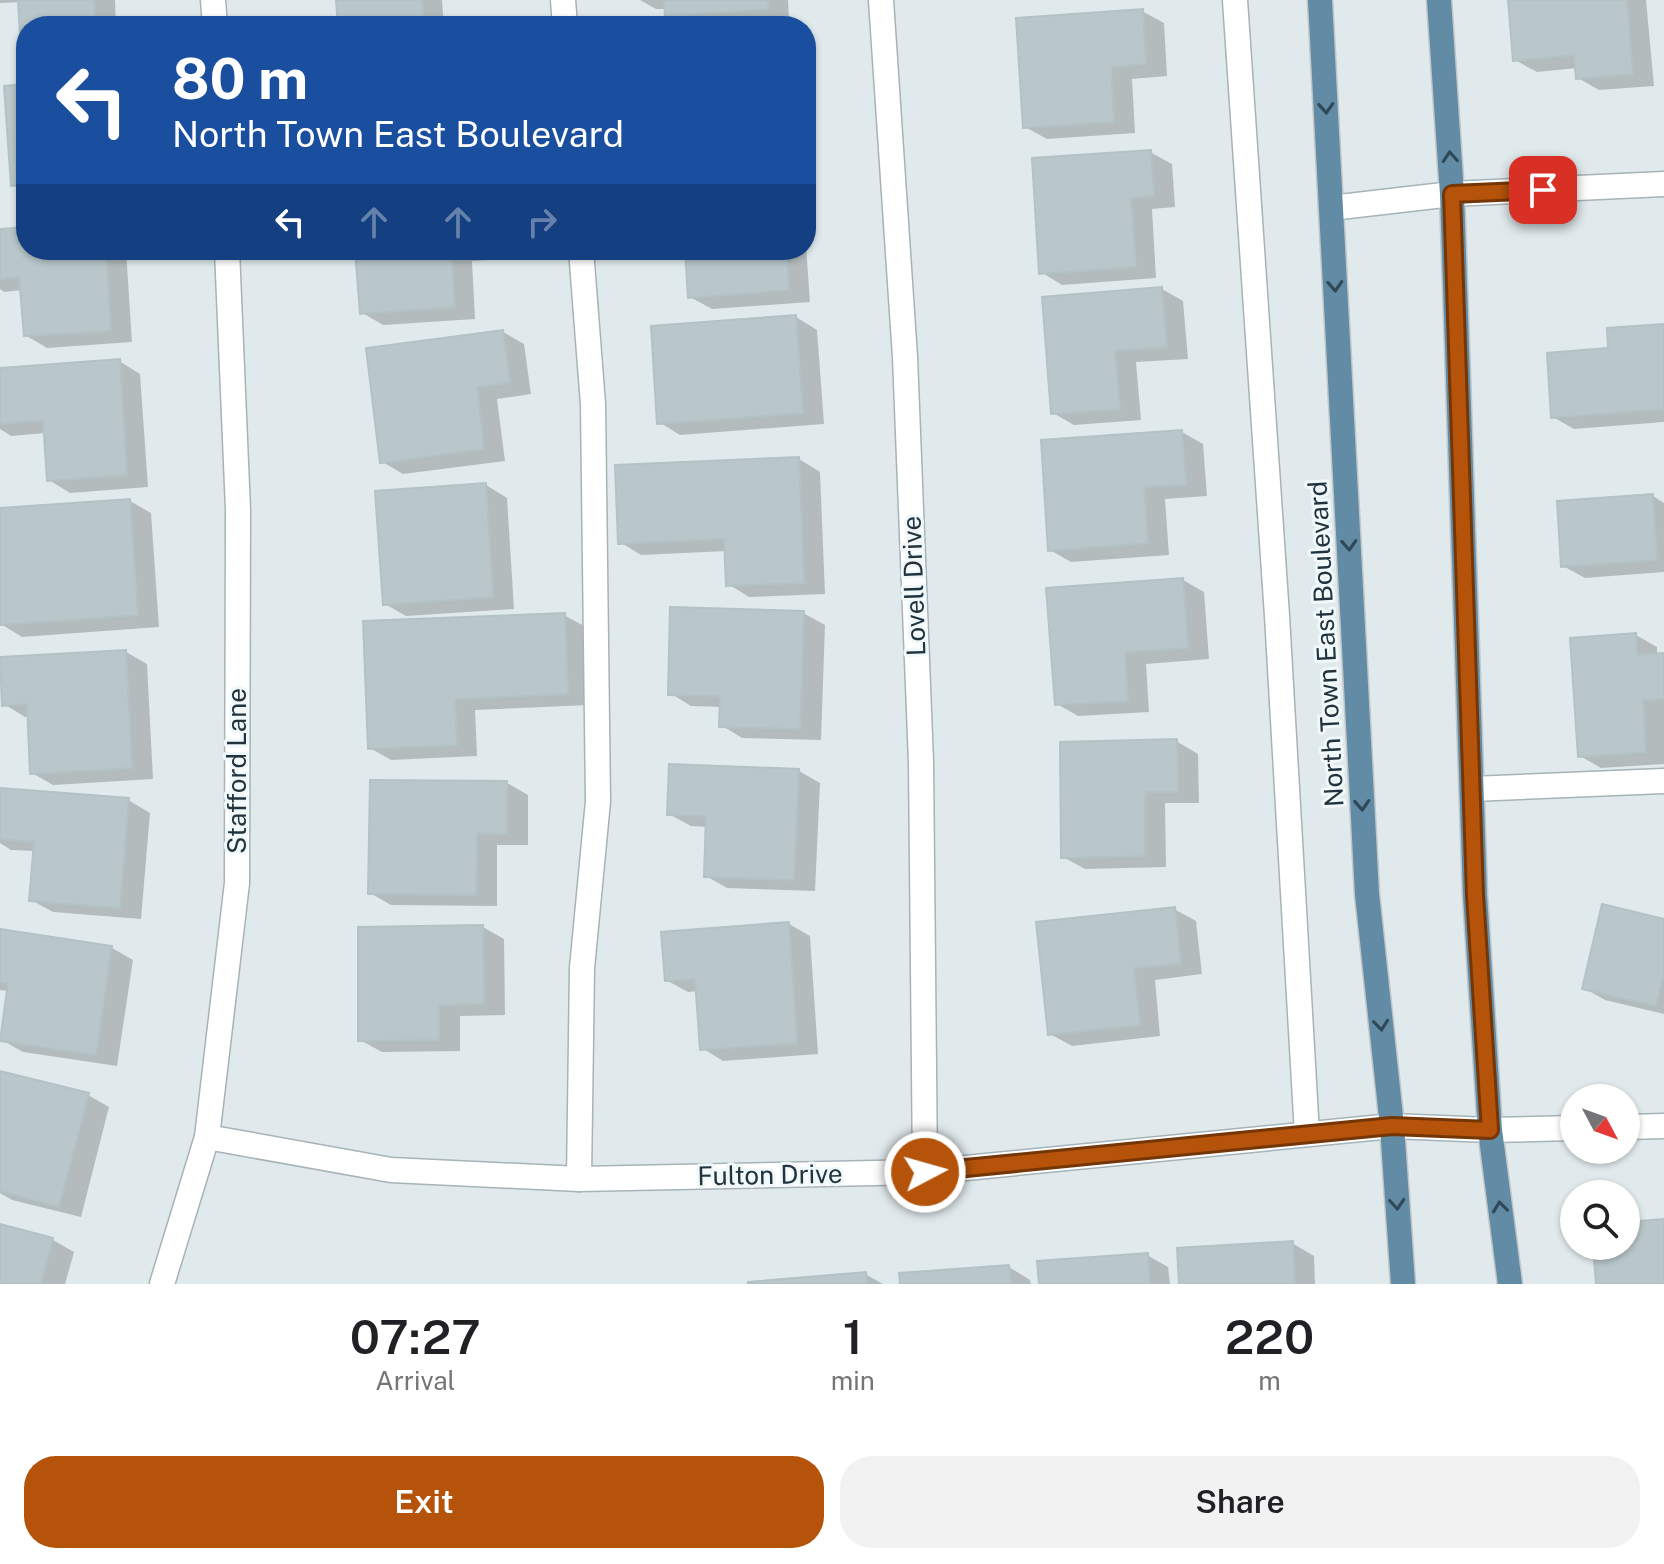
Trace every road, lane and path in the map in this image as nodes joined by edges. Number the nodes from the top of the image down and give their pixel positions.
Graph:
1 (881, 0) edge
2 (1235, 0) edge
3 (1320, 0) edge
4 (1439, 0) edge
5 (1664, 184) edge
6 (1452, 194) junction
7 (1331, 208) junction
8 (227, 260) edge
9 (582, 260) edge
10 (1664, 781) edge
11 (1472, 789) junction
12 (1392, 1126) junction
13 (1664, 1126) edge
14 (1640, 1127) edge
15 (1560, 1128) edge
16 (1490, 1130) junction
17 (1307, 1134) junction
18 (207, 1137) junction
19 (925, 1172) junction
20 (579, 1179) junction
21 (162, 1284) edge
22 (1403, 1284) edge
23 (1510, 1284) edge

1 - 19 street, Lovell Drive
2 - 17 street
3 -> 7 main road, North Town East Boulevard
6 -> 4 main road
5 - 6 street
6 - 7 street
6 - 11 main road
7 -> 12 main road, North Town East Boulevard
8 - 18 street, Stafford Lane
9 - 20 street
10 - 11 street
11 - 16 main road
12 - 16 street, Fulton Drive
12 - 17 street, Fulton Drive
12 -> 22 main road, North Town East Boulevard
13 - 14 street
15 - 16 street, Fulton Drive
23 -> 16 main road
17 - 19 street, Fulton Drive
18 - 20 street, Fulton Drive
18 - 21 street, Stafford Lane
19 - 20 street, Fulton Drive

